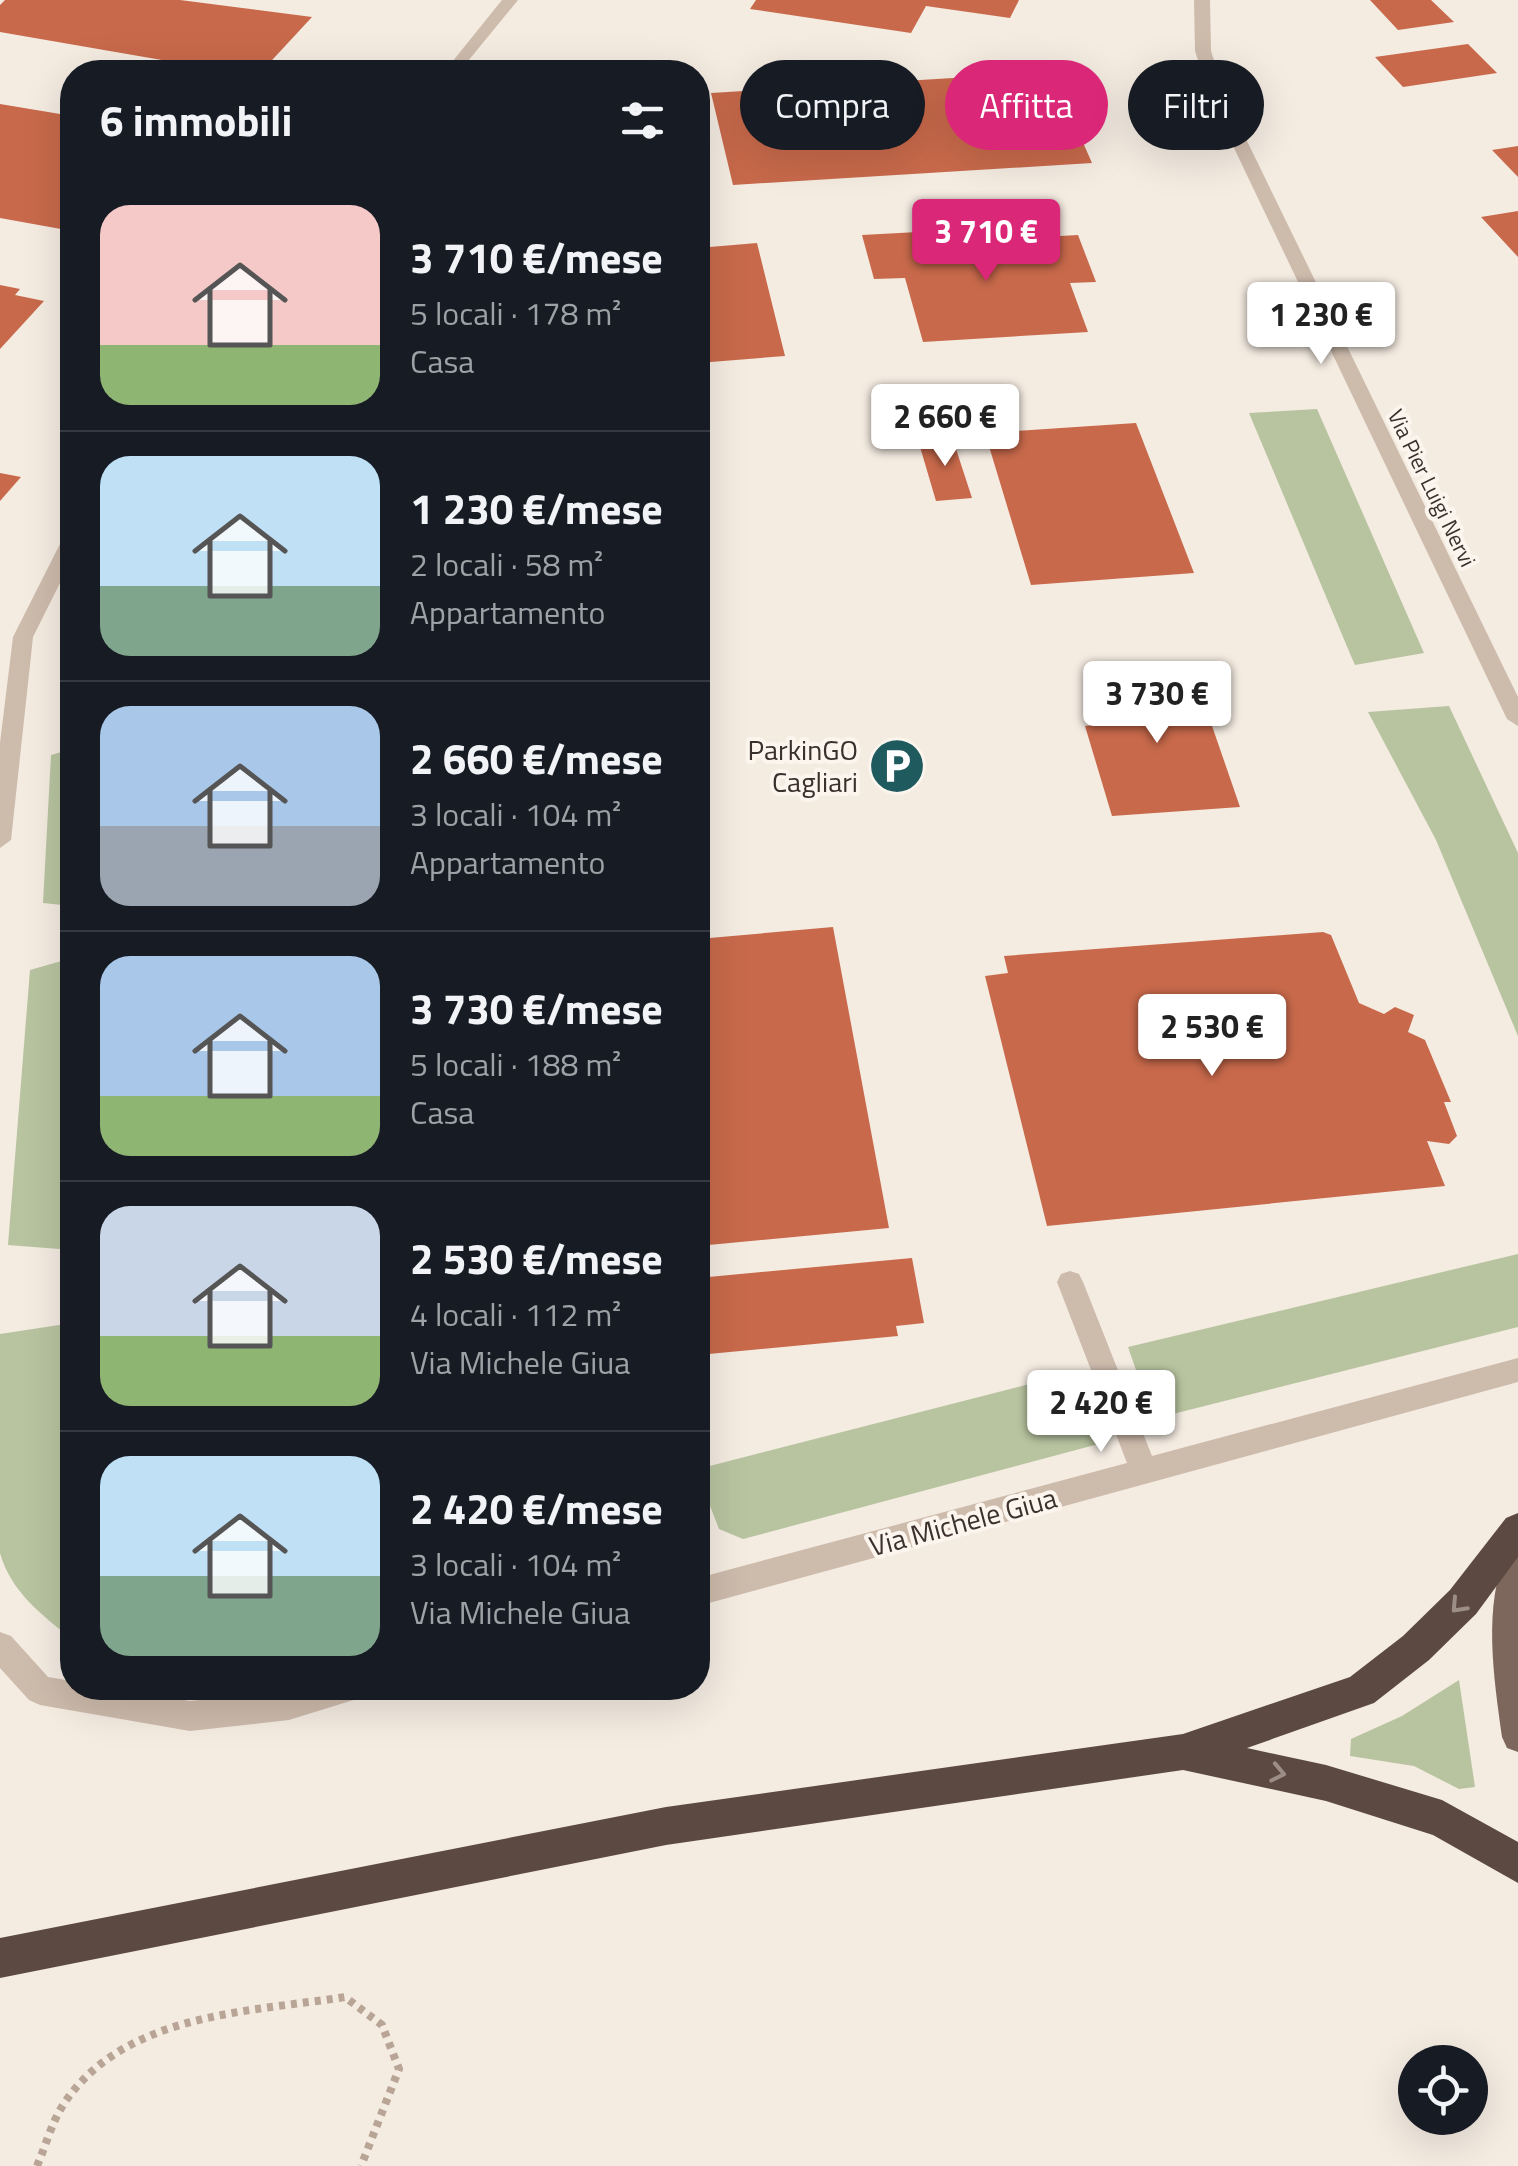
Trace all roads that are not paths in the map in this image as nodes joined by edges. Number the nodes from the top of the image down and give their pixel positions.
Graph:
1 (510, 0) edge
2 (1202, 0) edge
3 (461, 60) edge
4 (60, 558) edge
5 (0, 632) edge
6 (23, 636) junction
7 (1518, 719) edge
8 (0, 840) edge
9 (1070, 1282) dead end
10 (1518, 1370) edge
11 (1145, 1474) junction
12 (1518, 1529) edge
13 (1518, 1558) edge
14 (710, 1589) edge
15 (0, 1646) edge
16 (60, 1693) edge
17 (98, 1700) edge
18 (307, 1700) edge
19 (1518, 1737) edge
20 (1182, 1752) junction
21 (1518, 1864) edge
22 (0, 1958) edge

1 - 3 street
2 - 7 street, Via Pier Luigi Nervi
4 - 6 street
5 - 6 street
6 - 8 street
9 - 11 street
10 - 11 street, Via Michele Giua
11 - 14 street, Via Michele Giua
12 -> 20 highway
13 - 19 main road
15 - 16 street
17 - 18 street
20 -> 21 highway
20 - 22 highway

